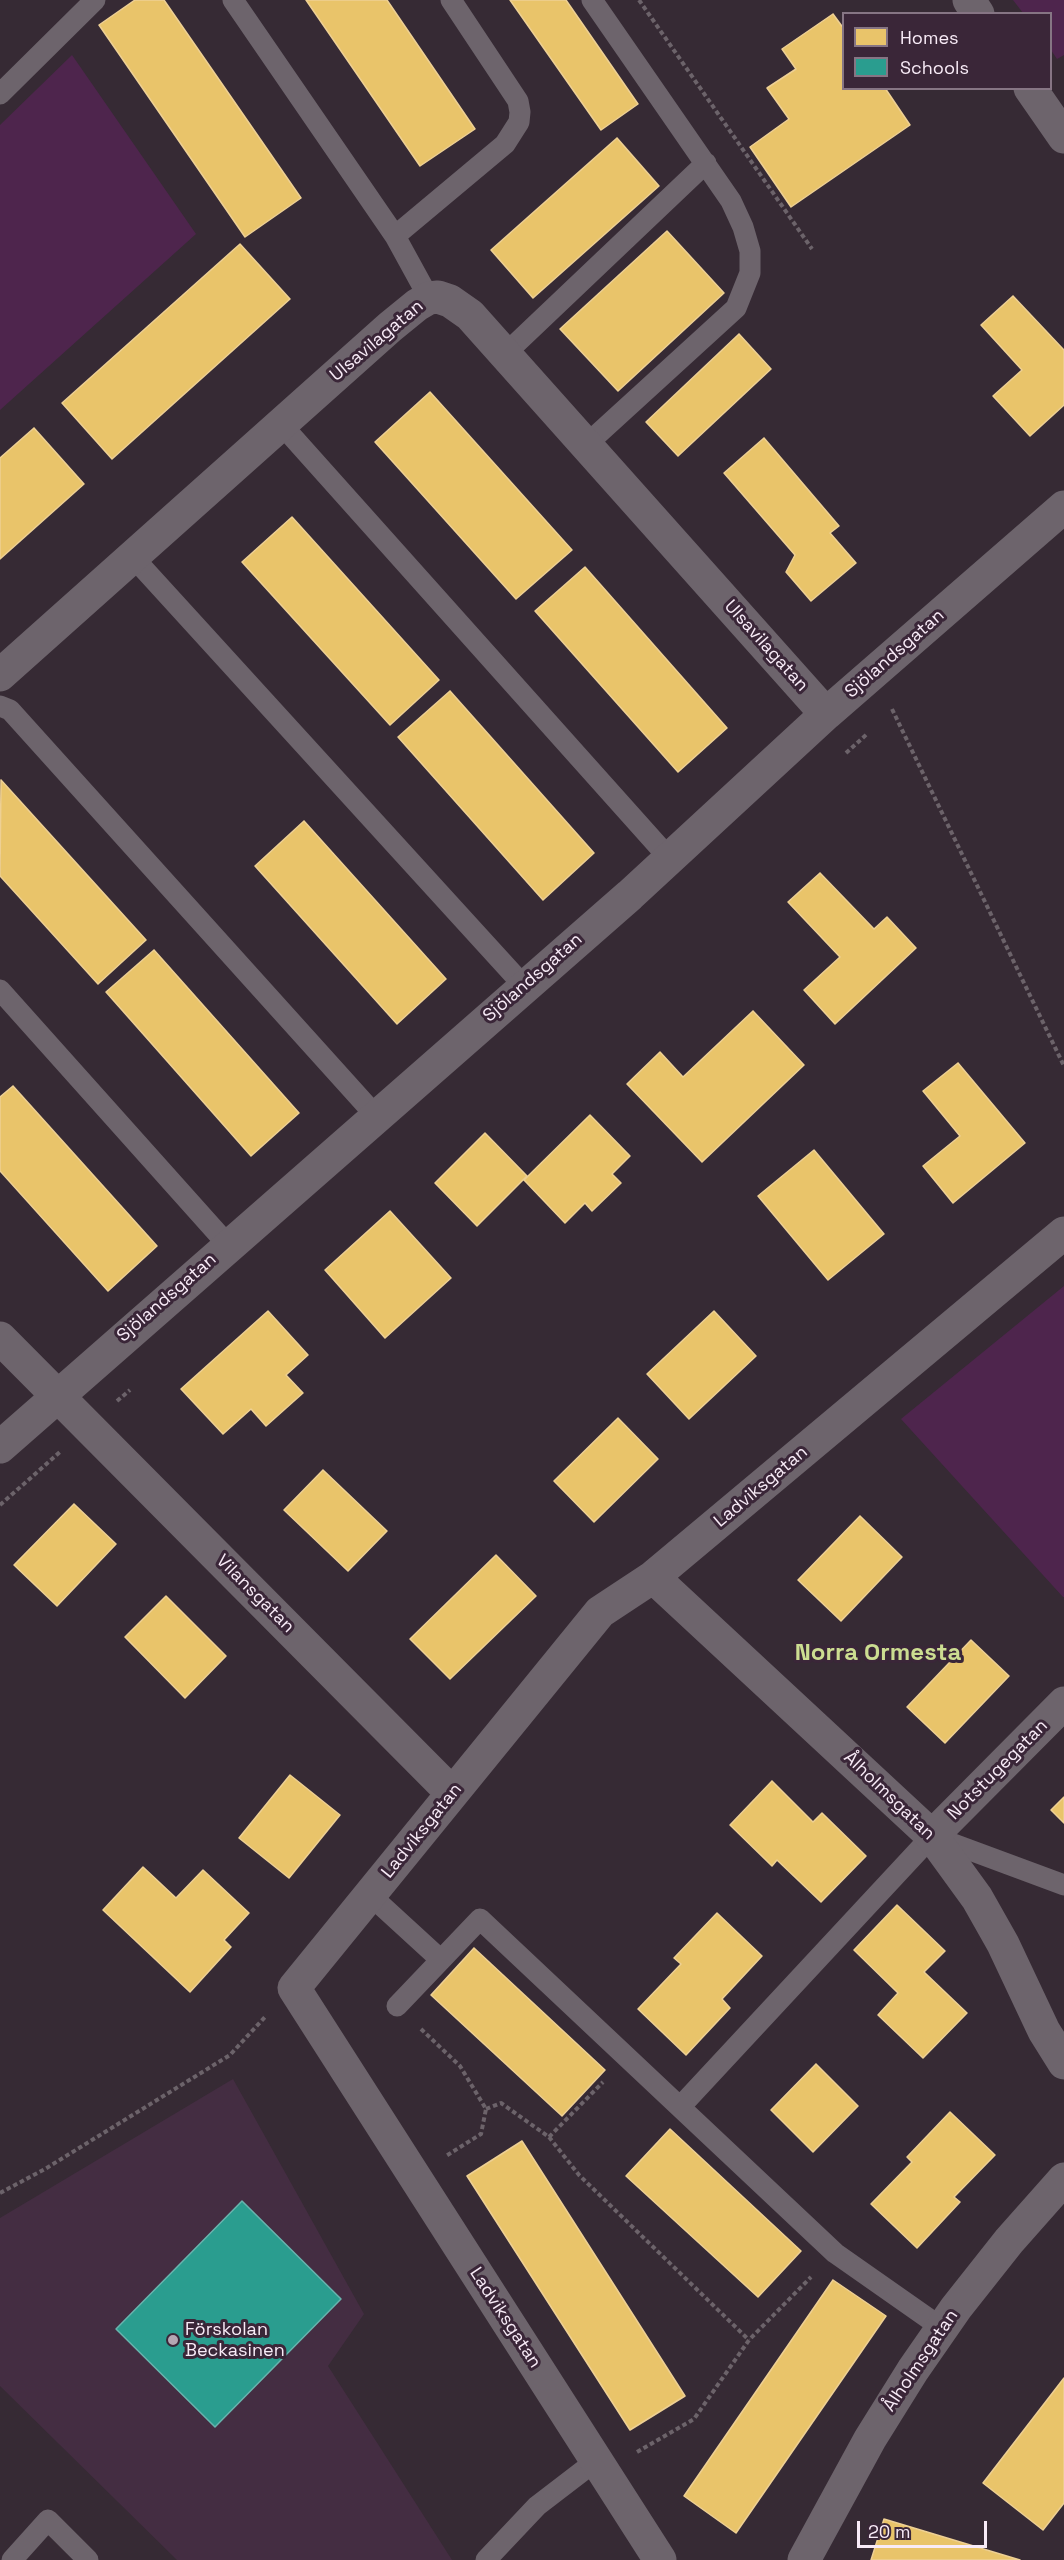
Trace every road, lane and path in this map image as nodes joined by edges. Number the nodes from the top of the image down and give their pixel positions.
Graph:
1 (95, 0) edge
2 (234, 0) edge
3 (451, 0) edge
4 (592, 0) edge
5 (639, 0) edge
6 (1031, 90) edge
7 (0, 94) edge
8 (1064, 137) edge
9 (706, 163) junction
10 (395, 236) junction
11 (812, 249) dead end
12 (429, 298) junction
13 (505, 354) junction
14 (281, 424) junction
15 (587, 444) junction
16 (1064, 507) edge
17 (132, 556) junction
18 (0, 675) edge
19 (0, 706) edge
20 (894, 711) dead end
21 (826, 714) junction
22 (669, 858) junction
23 (524, 986) junction
24 (0, 990) edge
25 (1064, 1066) edge
26 (376, 1116) junction
27 (1064, 1233) edge
28 (228, 1245) junction
29 (0, 1338) edge
30 (57, 1395) junction
31 (0, 1447) edge
32 (653, 1577) junction
33 (1064, 1703) edge
34 (452, 1793) junction
35 (932, 1836) junction
36 (1064, 1885) edge
37 (370, 1895) junction
38 (441, 1960) junction
39 (294, 1988) junction
40 (397, 2006) joint
41 (626, 2057) junction
42 (1064, 2063) edge
43 (680, 2107) junction
44 (486, 2109) junction
45 (549, 2137) junction
46 (414, 2176) junction
47 (1064, 2179) edge
48 (0, 2193) edge
49 (835, 2253) junction
50 (942, 2328) junction
51 (749, 2340) junction
52 (597, 2460) junction
53 (12, 2560) edge
54 (88, 2560) edge
55 (486, 2560) edge
56 (660, 2560) edge
57 (804, 2560) edge

1 - 7 lane
2 - 10 lane
3 - 10 lane
4 - 9 lane
5 - 11 path
6 - 8 street
9 - 13 lane
9 - 15 lane
10 - 12 lane
12 - 13 street, Ulsavilagatan
12 - 14 street, Ulsavilagatan
13 - 15 street, Ulsavilagatan
14 - 17 street, Ulsavilagatan
14 - 22 lane
15 - 21 street, Ulsavilagatan
16 - 21 street, Sjölandsgatan
17 - 18 street, Ulsavilagatan
17 - 23 lane
19 - 26 lane
20 - 25 path
21 - 22 street, Sjölandsgatan
22 - 23 street, Sjölandsgatan
23 - 26 street, Sjölandsgatan
24 - 28 lane
26 - 28 street, Sjölandsgatan
27 - 32 street, Ladviksgatan
28 - 30 street, Sjölandsgatan
29 - 30 street
30 - 31 street, Sjölandsgatan
30 - 34 street, Vilansgatan
32 - 34 street, Ladviksgatan
32 - 35 street, Ålholmsgatan
33 - 35 street, Notstugegatan
34 - 37 street, Ladviksgatan
35 - 36 lane
35 - 42 street, Ålholmsgatan
35 - 43 lane
37 - 38 lane
37 - 39 street, Ladviksgatan
38 - 40 lane
38 - 41 lane
39 - 46 street, Ladviksgatan
39 - 48 path
40 - 44 path
41 - 43 lane
41 - 45 path
43 - 49 lane
44 - 45 path
44 - 46 path
45 - 51 path
46 - 52 street, Ladviksgatan
47 - 50 street, Ålholmsgatan
49 - 50 lane
49 - 51 path
50 - 57 street, Ålholmsgatan
51 - 52 path
52 - 55 lane
52 - 56 street, Ladviksgatan
53 - 54 lane

